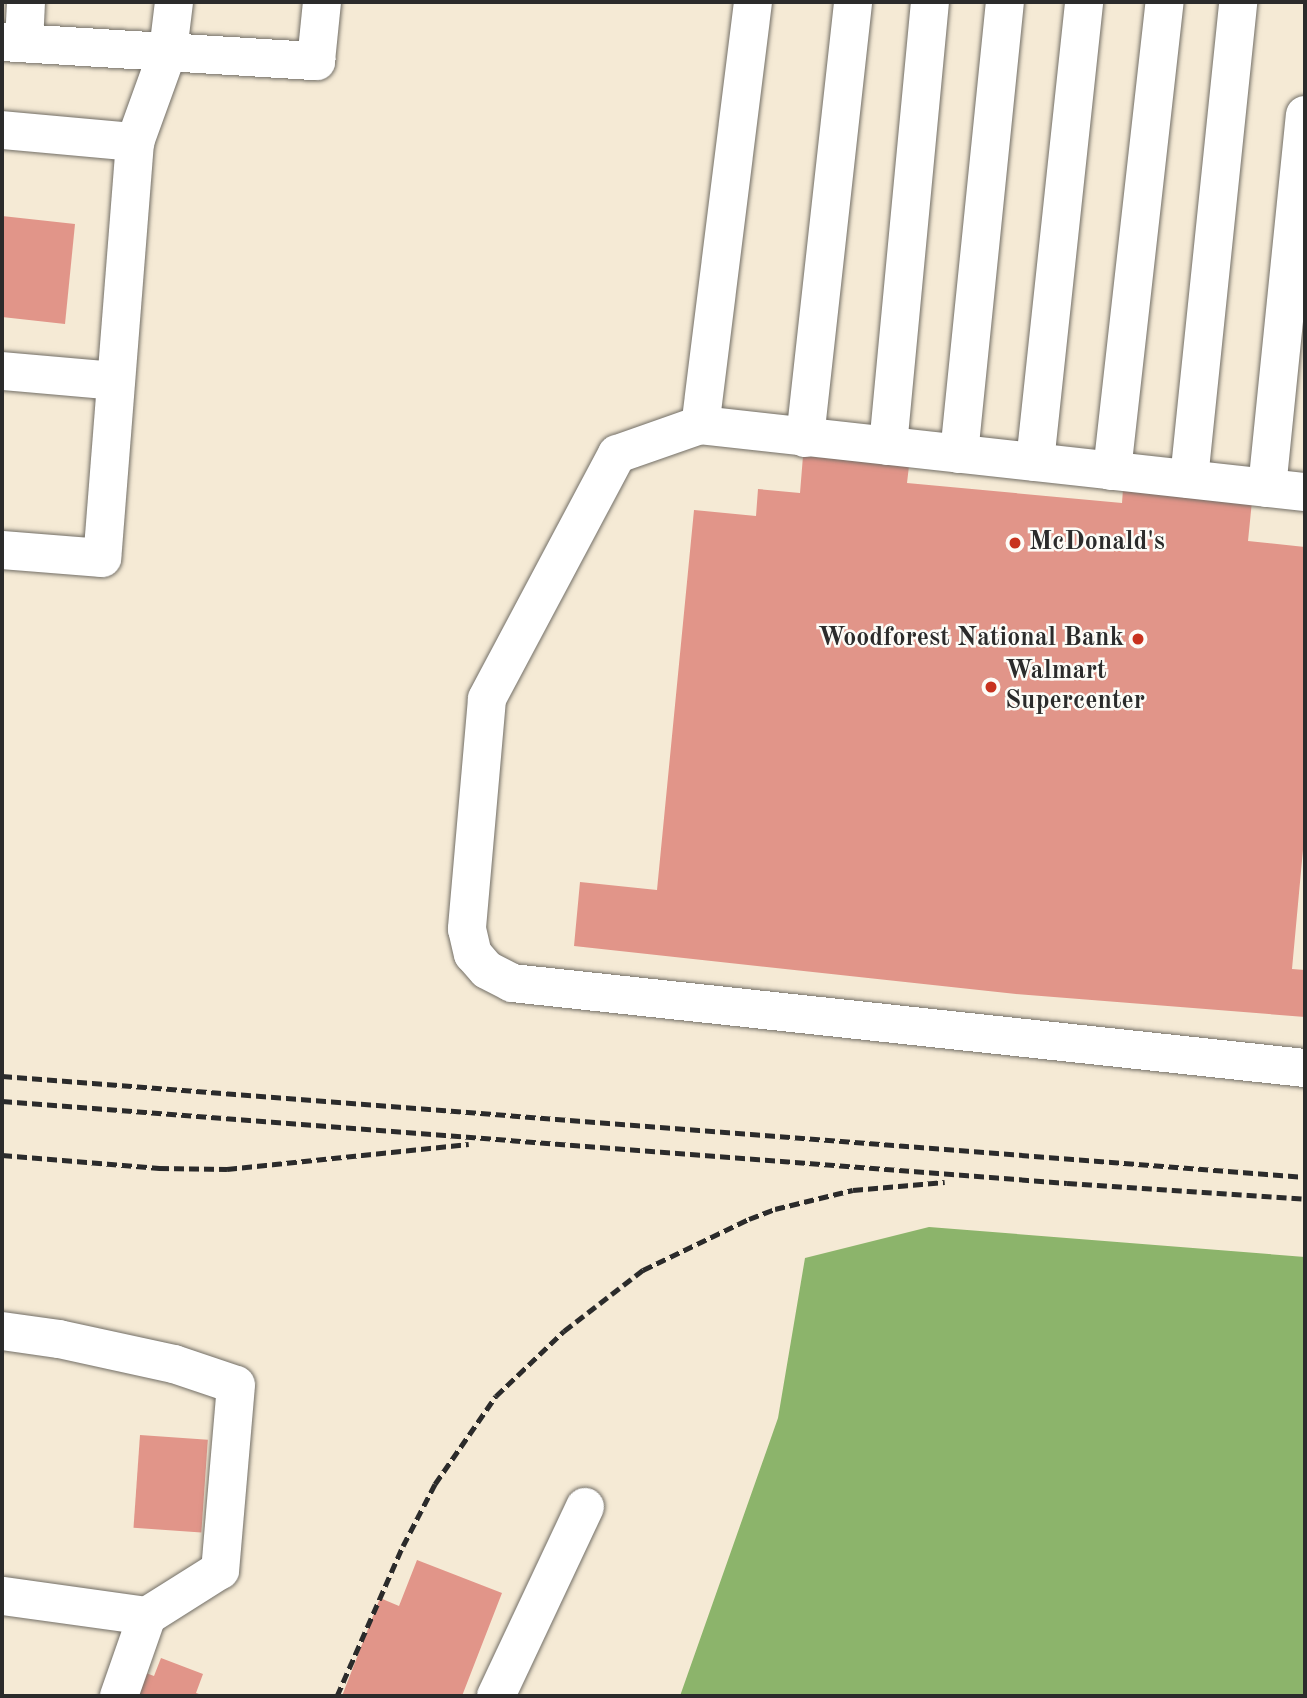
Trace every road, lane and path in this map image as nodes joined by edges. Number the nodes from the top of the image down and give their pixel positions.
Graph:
1 (26, 2) edge
2 (174, 2) edge
3 (322, 2) edge
4 (753, 2) edge
5 (853, 2) edge
6 (930, 2) edge
7 (1005, 2) edge
8 (1084, 2) edge
9 (1165, 2) edge
10 (1238, 2) edge
11 (13, 43) edge
12 (168, 51) junction
13 (1305, 115) edge
14 (2, 131) edge
15 (135, 142) junction
16 (2, 371) edge
17 (117, 381) junction
18 (700, 425) junction
19 (805, 438) junction
20 (888, 446) junction
21 (959, 454) junction
22 (1035, 462) junction
23 (1112, 471) junction
24 (1189, 479) junction
25 (1267, 488) junction
26 (1305, 492) edge
27 (2, 550) edge
28 (1305, 1068) edge
29 (2, 1331) edge
30 (585, 1507) dead end
31 (2, 1597) edge
32 (147, 1616) junction
33 (119, 1696) edge
34 (496, 1696) edge

1 - 11 lane
2 - 12 lane
3 - 12 lane
4 - 18 lane
5 - 19 lane
6 - 20 lane
7 - 21 lane
8 - 22 lane
9 - 23 lane
10 - 24 lane
11 - 12 lane
12 - 15 lane
13 - 25 lane
14 - 15 lane
15 - 17 lane
16 - 17 lane
17 - 27 lane
18 - 19 lane
18 - 28 lane
19 - 20 lane
20 - 21 lane
21 - 22 lane
22 - 23 lane
23 - 24 lane
24 - 25 lane
25 - 26 lane
29 - 32 lane
30 - 34 lane
31 - 32 lane
32 - 33 lane

